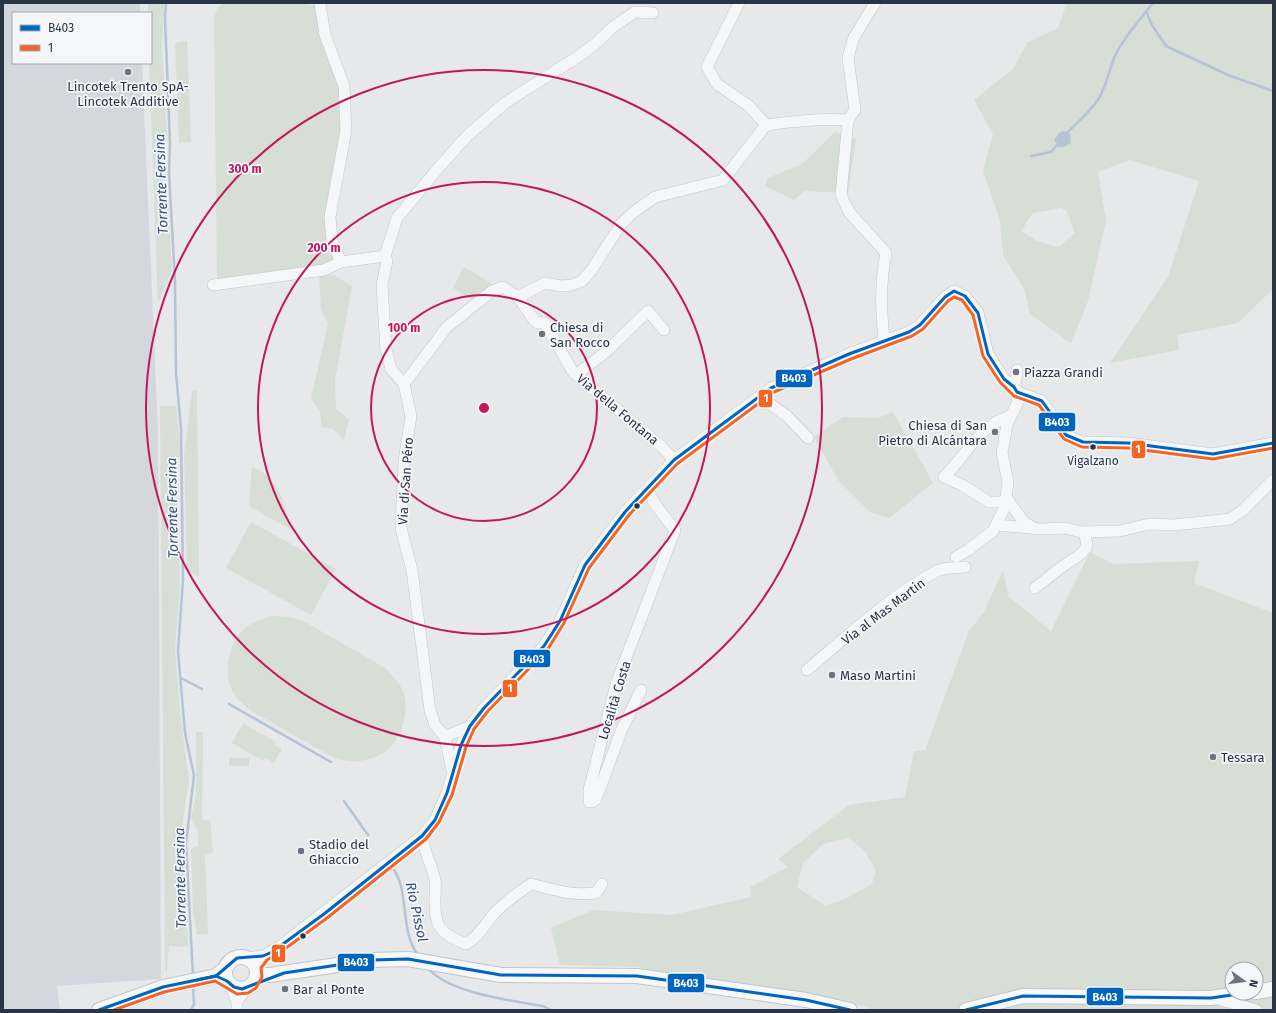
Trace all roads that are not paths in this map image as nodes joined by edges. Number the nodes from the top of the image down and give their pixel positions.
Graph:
1 (320, 3) edge
2 (739, 3) edge
3 (875, 3) edge
4 (653, 13) dead end
5 (848, 120) junction
6 (766, 125) junction
7 (385, 256) junction
8 (341, 262) junction
9 (213, 285) dead end
10 (518, 297) junction
11 (664, 330) dead end
12 (884, 340) junction
13 (1017, 370) dead end
14 (576, 375) junction
15 (404, 384) junction
16 (1015, 389) junction
17 (760, 397) junction
18 (1010, 416) junction
19 (808, 438) dead end
20 (1273, 442) edge
21 (674, 460) junction
22 (1273, 480) edge
23 (648, 489) junction
24 (1006, 499) junction
25 (996, 524) junction
26 (1032, 527) junction
27 (1084, 532) junction
28 (956, 557) dead end
29 (965, 567) dead end
30 (1035, 588) dead end
31 (807, 670) dead end
32 (641, 690) dead end
33 (470, 726) junction
34 (446, 740) junction
35 (461, 745) junction
36 (453, 771) junction
37 (422, 836) junction
38 (602, 884) dead end
39 (259, 964) junction
40 (284, 973) junction
41 (225, 978) junction
42 (250, 986) junction
43 (1224, 996) edge
44 (1211, 998) junction
45 (237, 1006) edge
46 (99, 1010) edge
47 (850, 1010) edge
48 (966, 1010) edge
49 (1256, 1010) edge

1 - 8 street
2 - 6 street
3 - 5 street
4 - 7 street
5 - 6 street
5 - 12 street
6 - 10 street
7 - 8 street
7 - 15 street
8 - 9 street
10 - 14 street, Via della Fontana
10 - 15 street, Via della Fontana
11 - 14 street
12 - 16 street
12 - 17 street
13 - 16 street
14 - 21 street, Via della Fontana
15 - 34 street, Via di San Péro
16 - 18 street
16 - 20 street
17 - 19 street
17 - 21 street
18 - 24 street
18 - 24 street
21 - 23 street
22 - 27 street
23 - 32 street, Località Costa
23 - 33 street
24 - 25 street
24 - 26 street
25 - 26 street
25 - 28 street
26 - 27 street
27 - 30 street
29 - 31 street, Via al Mas Martin
33 - 34 street
33 - 35 street
34 - 35 street
34 - 36 street
35 - 36 street
36 - 37 street
37 - 38 street
37 - 39 street
39 - 40 main road
39 - 41 main road
39 - 42 main road
40 - 42 main road
40 - 47 main road
41 - 42 main road
41 - 45 street
41 - 46 main road
42 - 45 street
43 - 44 main road
44 - 48 main road
44 - 49 street

